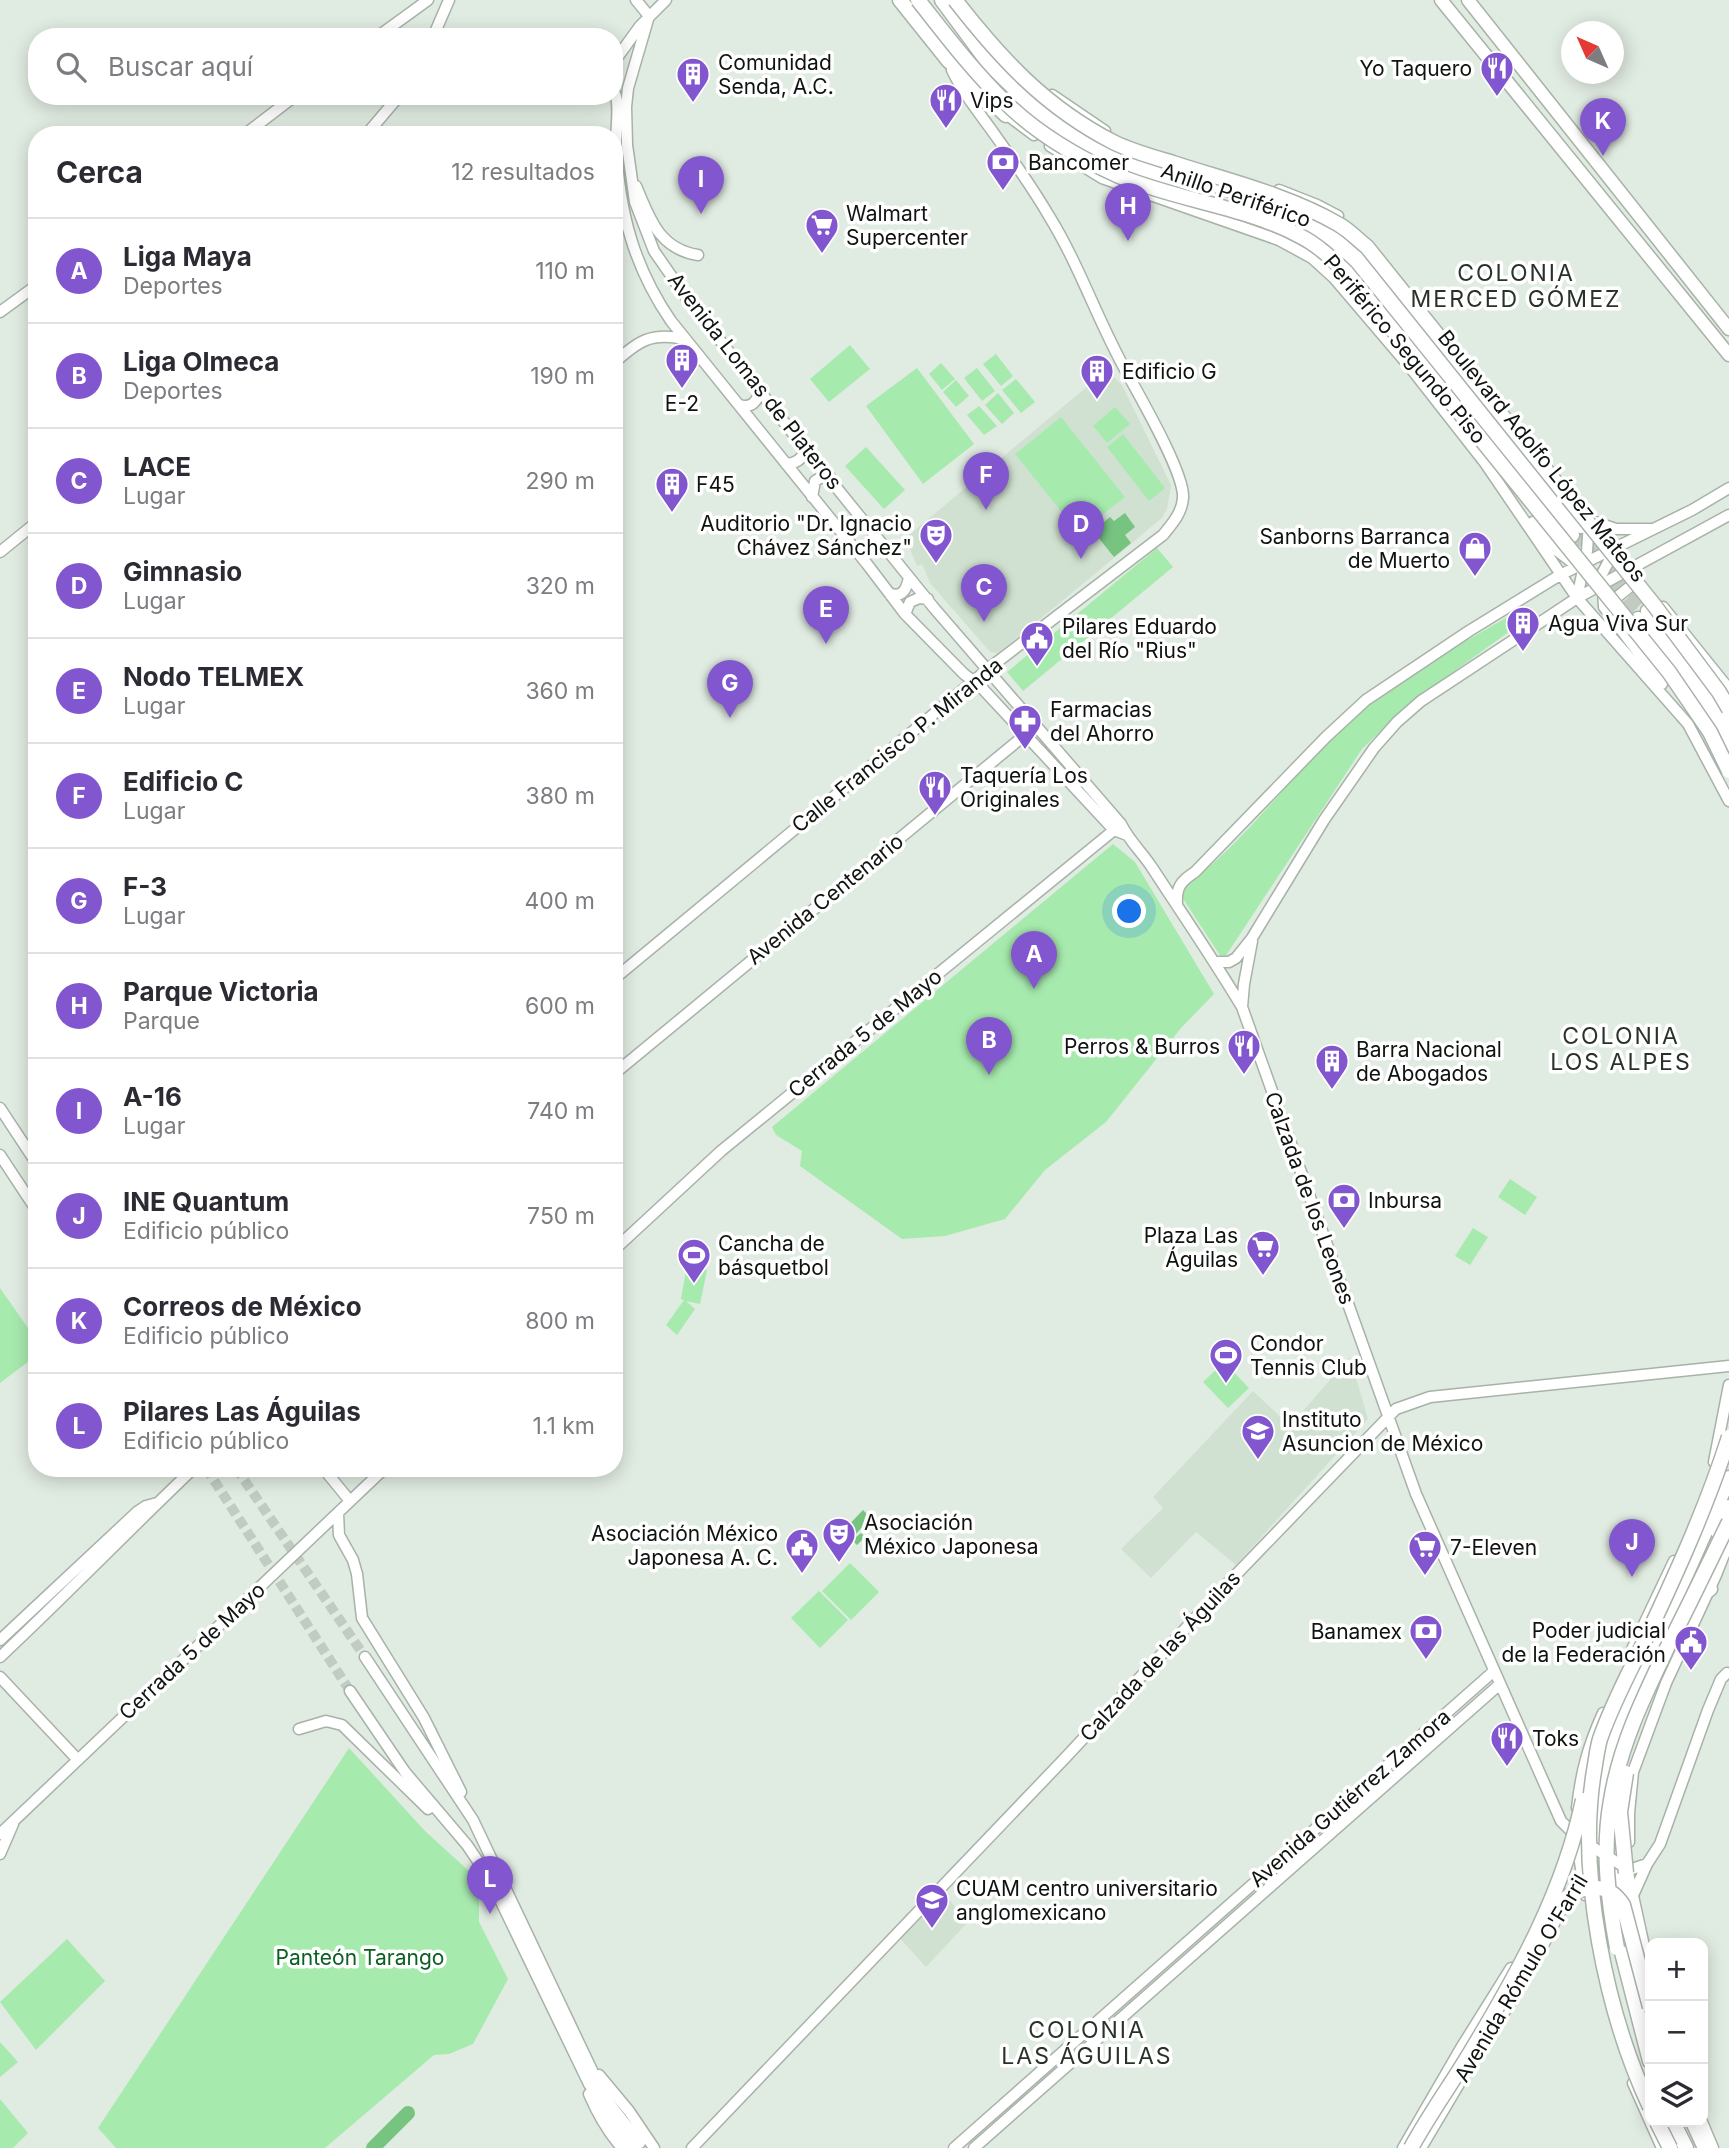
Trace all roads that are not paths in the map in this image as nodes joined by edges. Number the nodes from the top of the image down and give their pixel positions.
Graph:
1 (428, 0) edge
2 (449, 0) edge
3 (636, 0) edge
4 (666, 0) edge
5 (892, 0) edge
6 (900, 0) edge
7 (918, 0) edge
8 (926, 0) edge
9 (942, 0) edge
10 (955, 0) edge
11 (961, 0) edge
12 (1441, 0) edge
13 (1468, 0) edge
14 (649, 16) junction
15 (389, 28) edge
16 (437, 28) edge
17 (986, 32) junction
18 (623, 50) edge
19 (985, 58) junction
20 (952, 70) junction
21 (283, 105) edge
22 (391, 105) edge
23 (617, 105) edge
24 (1006, 115) junction
25 (256, 126) edge
26 (374, 126) edge
27 (615, 126) edge
28 (631, 174) junction
29 (1145, 177) junction
30 (1123, 186) junction
31 (623, 206) edge
32 (698, 255) dead end
33 (28, 292) edge
34 (0, 312) edge
35 (1406, 324) junction
36 (1729, 328) edge
37 (684, 339) junction
38 (623, 355) edge
39 (1729, 355) edge
40 (1405, 361) junction
41 (759, 389) junction
42 (738, 405) junction
43 (806, 450) junction
44 (786, 464) junction
45 (830, 477) junction
46 (1729, 488) edge
47 (1507, 495) junction
48 (812, 497) junction
49 (1729, 515) edge
50 (1585, 527) junction
51 (1656, 527) junction
52 (28, 529) edge
53 (1615, 549) junction
54 (0, 552) edge
55 (1561, 556) junction
56 (1581, 567) junction
57 (1632, 569) junction
58 (1560, 575) junction
59 (909, 577) junction
60 (1603, 579) junction
61 (1649, 591) junction
62 (889, 593) junction
63 (1577, 598) junction
64 (928, 599) junction
65 (1604, 607) junction
66 (905, 614) junction
67 (988, 669) junction
68 (973, 683) junction
69 (1729, 690) edge
70 (1729, 709) edge
71 (1688, 723) junction
72 (1036, 726) junction
73 (1729, 728) edge
74 (1026, 734) junction
75 (1729, 748) edge
76 (1729, 771) edge
77 (1729, 802) edge
78 (1118, 827) junction
79 (1157, 875) junction
80 (1183, 880) junction
81 (1177, 906) junction
82 (1252, 938) junction
83 (1216, 962) junction
84 (623, 972) edge
85 (1242, 1007) junction
86 (623, 1067) edge
87 (0, 1108) edge
88 (28, 1150) edge
89 (0, 1155) edge
90 (28, 1197) edge
91 (623, 1242) edge
92 (1729, 1366) edge
93 (1729, 1385) edge
94 (1387, 1417) junction
95 (1729, 1437) edge
96 (181, 1477) edge
97 (185, 1477) edge
98 (330, 1477) edge
99 (376, 1477) edge
100 (1729, 1478) edge
101 (179, 1483) junction
102 (1706, 1488) junction
103 (351, 1502) junction
104 (156, 1503) junction
105 (1729, 1507) edge
106 (338, 1513) junction
107 (1713, 1517) junction
108 (1729, 1522) edge
109 (1729, 1542) edge
110 (1710, 1589) junction
111 (1685, 1601) junction
112 (0, 1640) edge
113 (0, 1657) edge
114 (365, 1657) tunnel mouth
115 (1494, 1671) junction
116 (1728, 1671) edge
117 (0, 1677) edge
118 (1500, 1684) junction
119 (350, 1691) tunnel mouth
120 (1640, 1706) junction
121 (299, 1729) dead end
122 (1599, 1742) junction
123 (78, 1760) junction
124 (1556, 1811) junction
125 (1577, 1813) junction
126 (1622, 1817) junction
127 (473, 1820) junction
128 (14, 1822) junction
129 (0, 1834) edge
130 (1577, 1837) junction
131 (464, 1842) junction
132 (1595, 1849) junction
133 (0, 1854) edge
134 (1647, 1864) junction
135 (1593, 1867) junction
136 (1627, 1870) junction
137 (1582, 1873) junction
138 (1634, 1893) junction
139 (1645, 1938) edge
140 (1645, 1959) edge
141 (1645, 2001) edge
142 (1648, 2001) edge
143 (1645, 2042) edge
144 (1473, 2049) junction
145 (581, 2057) junction
146 (1648, 2064) edge
147 (590, 2066) junction
148 (589, 2084) junction
149 (1645, 2094) edge
150 (1658, 2127) edge
151 (1669, 2127) edge
152 (1673, 2127) edge
153 (1685, 2127) edge
154 (1695, 2127) edge
155 (1704, 2127) edge
156 (637, 2145) edge
157 (1663, 2147) edge
158 (622, 2148) edge
159 (654, 2148) edge
160 (692, 2148) edge
161 (954, 2148) edge
162 (974, 2148) edge
163 (1402, 2148) edge
164 (1411, 2148) edge
165 (1421, 2148) edge
166 (1684, 2148) edge
167 (1695, 2148) edge
168 (1705, 2148) edge
169 (1713, 2148) edge

1 - 15 main road
2 - 16 main road
3 - 14 main road
4 - 14 main road
5 - 20 main road
6 - 24 highway
7 - 76 highway, Periférico Segundo Piso, bridge
8 - 29 highway, Anillo Periférico
9 - 19 highway, Anillo Periférico
10 - 70 highway, Periférico Segundo Piso, bridge
11 - 17 main road, Boulevard Adolfo López Mateos
12 - 39 main road
13 - 36 main road
14 - 18 main road
14 - 28 main road, Avenida Lomas de Plateros
17 - 19 highway
17 - 50 main road, Boulevard Adolfo López Mateos
19 - 50 highway, Anillo Periférico
20 - 24 main road
20 - 67 main road, Calle Francisco P. Miranda
21 - 25 main road
22 - 26 main road
23 - 27 main road, Avenida Lomas de Plateros
24 - 30 main road
28 - 32 main road
28 - 41 main road, Avenida Lomas de Plateros
29 - 30 highway
29 - 35 highway, Anillo Periférico
30 - 40 main road
31 - 37 main road, Avenida Lomas de Plateros
33 - 34 main road
35 - 40 highway
35 - 50 highway, Anillo Periférico
37 - 38 main road
37 - 42 main road, Avenida Lomas de Plateros
40 - 47 main road
41 - 42 main road
41 - 43 main road, Avenida Lomas de Plateros
42 - 44 main road, Avenida Lomas de Plateros
43 - 44 main road
43 - 45 main road, Avenida Lomas de Plateros
44 - 48 main road, Avenida Lomas de Plateros
45 - 48 main road
45 - 59 main road, Avenida Lomas de Plateros
46 - 51 main road
47 - 55 main road
47 - 58 main road
48 - 62 main road, Avenida Lomas de Plateros
49 - 57 main road
50 - 51 main road
50 - 53 main road, Boulevard Adolfo López Mateos
50 - 55 main road
50 - 56 main road
51 - 53 main road
52 - 54 main road
53 - 56 main road
53 - 57 main road, Boulevard Adolfo López Mateos
53 - 60 main road
55 - 56 main road
56 - 58 main road
56 - 60 main road
56 - 63 main road
57 - 60 main road
57 - 61 main road, Boulevard Adolfo López Mateos
58 - 63 main road
58 - 80 main road
59 - 62 main road
59 - 64 main road, Avenida Lomas de Plateros
60 - 63 main road
60 - 65 main road
61 - 65 main road
61 - 69 main road, Boulevard Adolfo López Mateos
62 - 66 main road, Avenida Lomas de Plateros
63 - 71 main road
63 - 82 main road
64 - 66 main road
64 - 67 main road, Avenida Lomas de Plateros
65 - 71 main road
66 - 68 main road, Avenida Lomas de Plateros
67 - 68 main road, Calle Francisco P. Miranda
67 - 72 main road, Avenida Lomas de Plateros
68 - 74 main road, Avenida Lomas de Plateros
68 - 84 main road, Calle Francisco P. Miranda
71 - 77 main road
72 - 74 main road, Avenida Centenario
72 - 78 main road, Avenida Lomas de Plateros
73 - 75 highway
74 - 78 main road, Avenida Lomas de Plateros
74 - 86 main road, Avenida Centenario
78 - 79 main road, Calzada de los Leones
78 - 91 main road, Cerrada 5 de Mayo
79 - 80 main road
79 - 81 main road, Calzada de los Leones
80 - 81 main road
81 - 83 main road, Calzada de los Leones
82 - 83 main road
82 - 85 main road
83 - 85 main road, Calzada de los Leones
85 - 94 main road, Calzada de los Leones
87 - 88 main road
89 - 90 main road
92 - 94 main road, Calzada de las Águilas
93 - 102 main road
94 - 115 main road, Calzada de los Leones
94 - 160 main road, Calzada de las Águilas
95 - 122 highway, bridge
96 - 101 main road
97 - 101 main road
98 - 103 main road
99 - 103 main road, Cerrada 5 de Mayo
100 - 107 highway
101 - 104 main road
102 - 107 highway
102 - 125 main road
103 - 106 main road, Cerrada 5 de Mayo
104 - 112 main road
104 - 113 main road
105 - 111 highway
106 - 123 main road, Cerrada 5 de Mayo
106 - 127 main road
107 - 143 highway
108 - 120 highway, bridge
109 - 110 main road
110 - 111 highway
110 - 126 main road
111 - 141 highway
114 - 127 main road
115 - 118 main road, Calzada de los Leones
115 - 161 main road, Avenida Gutiérrez Zamora
116 - 134 main road
117 - 123 main road
118 - 124 main road, Calzada de los Leones
118 - 162 main road, Avenida Gutiérrez Zamora
119 - 131 main road
120 - 140 highway, bridge
120 - 146 highway, bridge
121 - 131 main road
122 - 144 highway, bridge
122 - 149 highway, bridge
123 - 128 main road, Cerrada 5 de Mayo
124 - 125 main road
124 - 130 main road, Calzada de los Leones
125 - 126 main road, bridge
125 - 130 main road
126 - 132 main road, Avenida Rómulo O'Farril, bridge
126 - 136 main road
127 - 145 main road
128 - 129 main road, Cerrada 5 de Mayo
128 - 133 main road
130 - 132 main road
130 - 137 main road
130 - 163 main road, Avenida Rómulo O'Farril
131 - 145 main road
132 - 135 main road, Avenida Rómulo O'Farril, bridge
132 - 136 main road, bridge
134 - 136 main road
134 - 138 main road
135 - 136 main road, bridge
135 - 137 main road
136 - 138 main road
137 - 157 main road
137 - 165 main road, Avenida Rómulo O'Farril
138 - 139 main road
142 - 144 highway, bridge
144 - 164 highway, bridge
145 - 147 main road
145 - 148 main road
147 - 156 main road
147 - 159 main road
148 - 156 main road
148 - 158 main road
150 - 157 highway, bridge
151 - 157 highway
152 - 166 highway
153 - 167 highway
154 - 168 highway
155 - 169 main road

